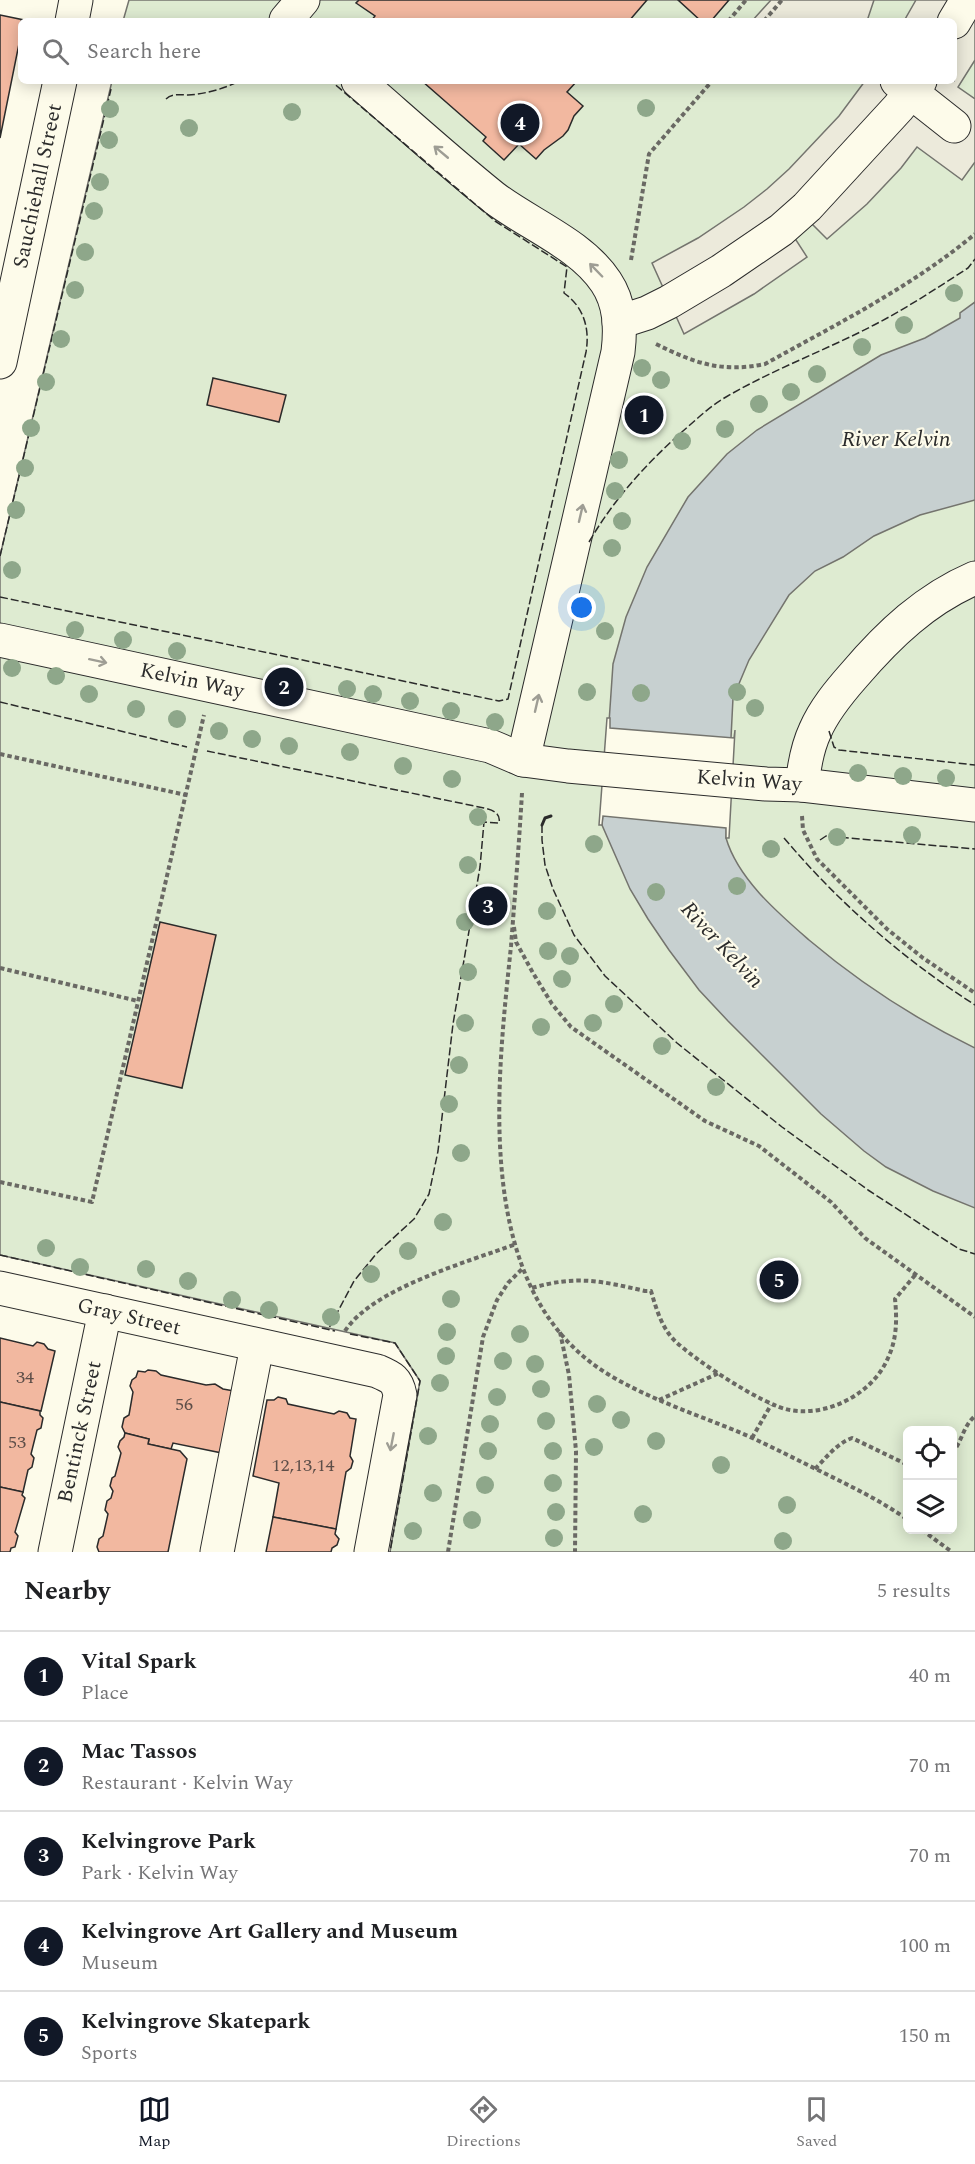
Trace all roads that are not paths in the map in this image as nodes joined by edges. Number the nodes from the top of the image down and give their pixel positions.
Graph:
1 (76, 0) edge
2 (967, 0) edge
3 (73, 18) edge
4 (956, 18) edge
5 (59, 84) edge
6 (362, 84) edge
7 (909, 85) edge
8 (954, 126) dead end
9 (619, 322) junction
10 (0, 362) edge
11 (975, 578) edge
12 (0, 640) edge
13 (0, 660) edge
14 (523, 760) junction
15 (802, 785) junction
16 (975, 805) edge
17 (0, 1288) edge
18 (105, 1311) junction
19 (257, 1346) junction
20 (55, 1552) edge
21 (217, 1552) edge
22 (371, 1552) edge

1 - 3 street
2 - 4 street
5 - 10 street, Sauchiehall Street
9 -> 6 street
7 - 8 street
7 - 9 street
14 -> 9 street
11 - 15 street
12 -> 14 street, Kelvin Way
13 - 14 street, Kelvin Way
14 - 15 street, Kelvin Way
15 - 16 street, Kelvin Way
17 - 18 street, Gray Street
18 - 19 street, Gray Street
18 - 20 street, Bentinck Street
19 - 21 street
19 -> 22 street, Gray Street

